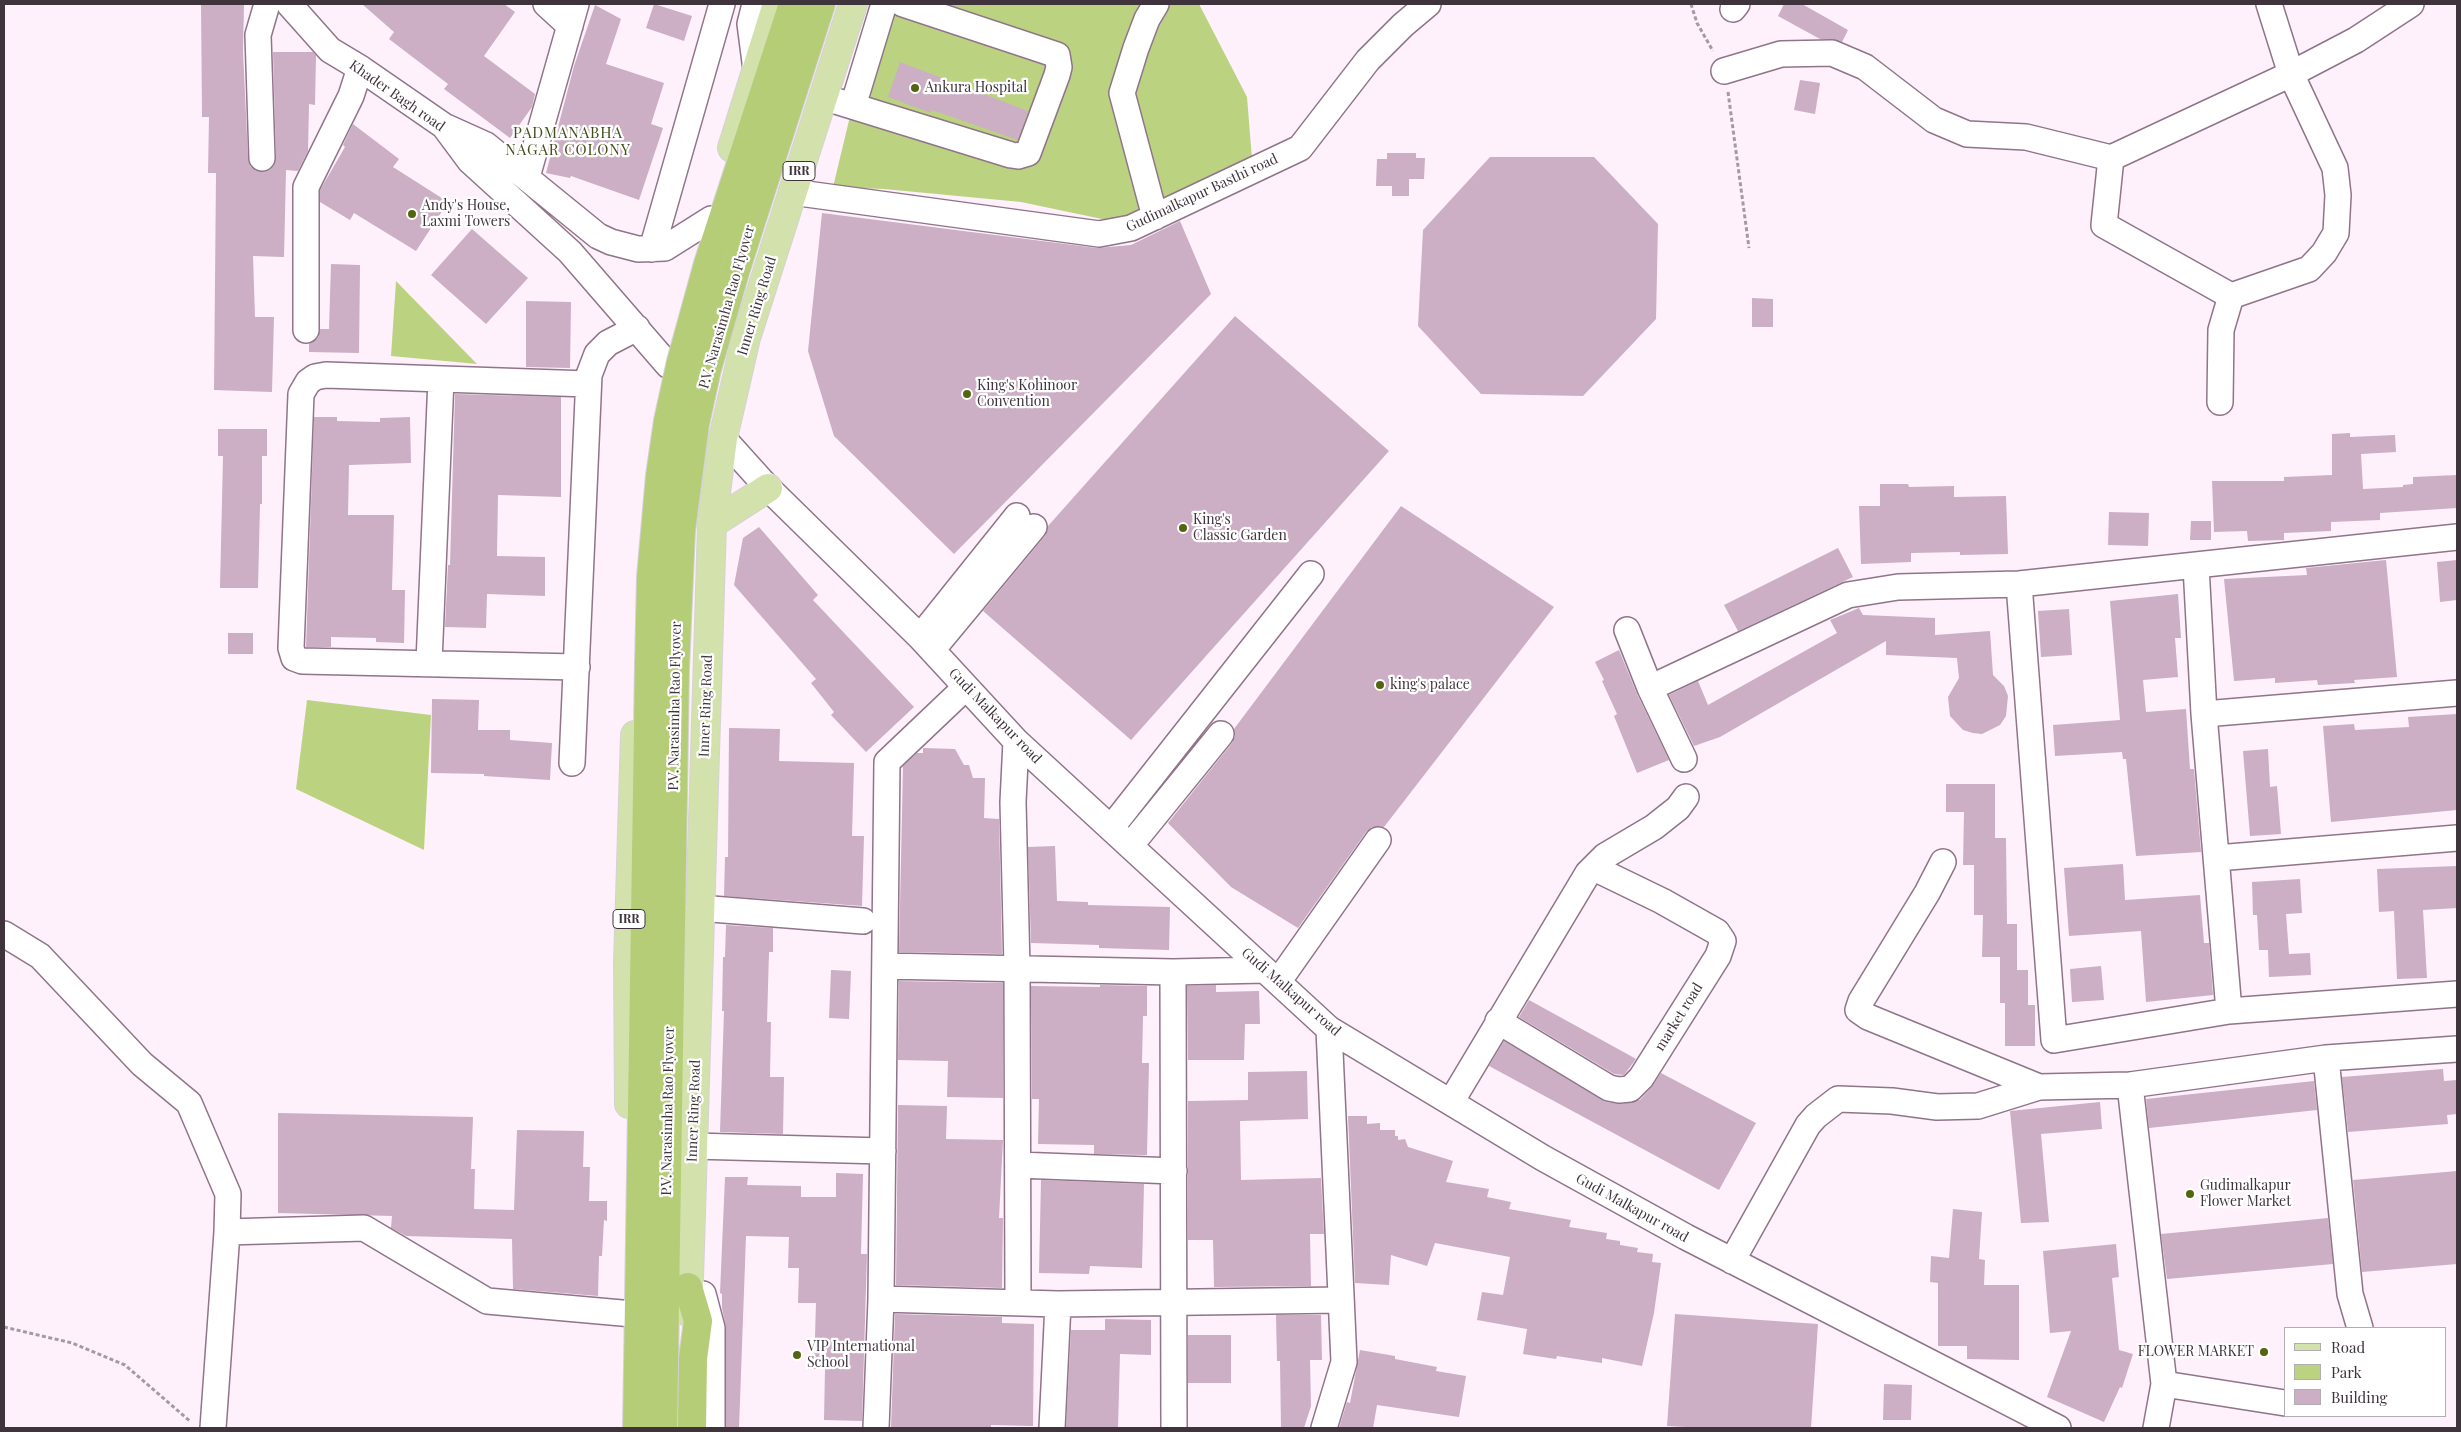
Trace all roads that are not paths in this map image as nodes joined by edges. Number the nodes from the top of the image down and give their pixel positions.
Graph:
1 (266, 4) edge
2 (289, 4) edge
3 (546, 4) edge
4 (722, 4) edge
5 (755, 4) edge
6 (777, 4) edge
7 (793, 4) edge
8 (821, 4) edge
9 (853, 4) edge
10 (884, 4) edge
11 (903, 4) edge
12 (1156, 4) edge
13 (1428, 4) edge
14 (2270, 4) edge
15 (2412, 4) edge
16 (573, 15) edge
17 (360, 68) junction
18 (756, 70) junction
19 (1724, 71) road end
20 (2291, 74) junction
21 (823, 97) junction
22 (852, 106) junction
23 (444, 126) junction
24 (262, 158) dead end
25 (2111, 158) junction
26 (526, 177) junction
27 (792, 192) junction
28 (1155, 217) junction
29 (711, 219) junction
30 (652, 249) junction
31 (2231, 296) junction
32 (684, 309) junction
33 (637, 328) junction
34 (306, 330) dead end
35 (746, 338) junction
36 (668, 365) junction
37 (441, 380) junction
38 (588, 384) junction
39 (2220, 402) dead end
40 (722, 438) junction
41 (768, 488) junction
42 (1025, 521) dead end
43 (712, 524) junction
44 (2457, 537) edge
45 (2196, 566) junction
46 (1311, 574) dead end
47 (2019, 584) junction
48 (1627, 630) dead end
49 (926, 644) junction
50 (429, 662) junction
51 (577, 666) junction
52 (966, 687) junction
53 (1650, 688) junction
54 (2457, 693) edge
55 (2204, 714) junction
56 (1221, 734) dead end
57 (1016, 741) junction
58 (1684, 759) dead end
59 (572, 763) dead end
60 (1686, 797) dead end
61 (1111, 828) junction
62 (2457, 838) edge
63 (1378, 840) dead end
64 (1130, 846) junction
65 (2217, 858) junction
66 (1943, 862) dead end
67 (1594, 868) junction
68 (699, 908) junction
69 (863, 921) dead end
70 (4, 934) edge
71 (885, 966) junction
72 (1017, 968) junction
73 (1173, 972) junction
74 (1272, 976) junction
75 (2457, 994) edge
76 (2229, 1010) junction
77 (1498, 1020) junction
78 (1329, 1029) junction
79 (2457, 1049) edge
80 (2326, 1058) junction
81 (2130, 1085) junction
82 (2038, 1086) junction
83 (1450, 1102) junction
84 (693, 1146) junction
85 (883, 1151) junction
86 (1018, 1165) junction
87 (1174, 1171) junction
88 (227, 1232) junction
89 (1732, 1261) junction
90 (688, 1277) junction
91 (881, 1299) junction
92 (1341, 1300) junction
93 (1018, 1302) junction
94 (1174, 1302) junction
95 (1058, 1304) junction
96 (633, 1314) junction
97 (2360, 1327) edge
98 (632, 1382) junction
99 (2164, 1384) junction
100 (2284, 1403) edge
101 (213, 1428) edge
102 (624, 1428) edge
103 (630, 1428) edge
104 (637, 1428) edge
105 (663, 1428) edge
106 (685, 1428) edge
107 (692, 1428) edge
108 (712, 1428) edge
109 (876, 1428) edge
110 (1052, 1428) edge
111 (1174, 1428) edge
112 (1324, 1428) edge
113 (2058, 1428) edge
114 (2156, 1428) edge

1 - 24 street
2 - 17 street, Khader Bagh road
3 - 16 street
4 - 30 street
5 - 18 street
6 - 18 main road, IRR
7 - 104 highway, P.V. Narasimha Rao Flyover, bridge
8 - 105 highway, P.V. Narasimha Rao Flyover, bridge
9 - 21 main road, Inner Ring Road / IRR
10 - 22 street
11 - 22 street
12 - 28 street
13 - 28 street, Gudimalkapur Basthi road
14 - 20 street
15 - 20 street
16 - 26 street
17 - 23 street, Khader Bagh road
17 - 34 street
18 - 29 main road, IRR
19 - 25 street
20 - 25 street
20 - 31 street
21 - 22 street
21 - 27 main road, Inner Ring Road / IRR
23 - 26 street
23 - 33 street, Khader Bagh road
25 - 31 street
26 - 30 street
27 - 28 street, Gudimalkapur Basthi road
27 - 35 main road, Inner Ring Road / IRR
29 - 30 street
29 - 32 main road, IRR
31 - 39 street
32 - 35 main road
32 - 36 main road, IRR
33 - 36 street, Khader Bagh road
33 - 38 street
35 - 40 main road, Inner Ring Road / IRR
36 - 96 main road, IRR
37 - 38 street
37 - 50 street
37 - 50 street
38 - 51 street
40 - 41 street, Gudi Malkapur road
40 - 43 main road, Inner Ring Road / IRR
41 - 43 main road
41 - 49 street, Gudi Malkapur road
42 - 49 street
43 - 68 main road, Inner Ring Road / IRR
44 - 45 street
45 - 47 street
45 - 55 street
46 - 61 street
47 - 53 street
47 - 76 street
48 - 53 street
49 - 52 street, Gudi Malkapur road
50 - 51 street
51 - 59 street
52 - 57 street, Gudi Malkapur road
52 - 71 street
53 - 58 street
54 - 55 street
55 - 65 street
56 - 64 street
57 - 61 street, Gudi Malkapur road
57 - 72 street
60 - 67 street
61 - 64 street, Gudi Malkapur road
62 - 65 street
63 - 74 street
64 - 74 street, Gudi Malkapur road
65 - 76 street
66 - 82 street
67 - 77 street
67 - 77 street, market road
68 - 69 street
68 - 84 main road, Inner Ring Road / IRR
70 - 88 street
71 - 72 street
71 - 85 street
72 - 73 street
72 - 86 street
73 - 74 street
73 - 87 street
74 - 78 street, Gudi Malkapur road
75 - 76 street
77 - 83 street
78 - 83 street, Gudi Malkapur road
78 - 92 street
79 - 80 street
80 - 81 street
80 - 97 street
81 - 82 street
81 - 99 street
82 - 89 street
83 - 89 street, Gudi Malkapur road
84 - 85 street
84 - 90 main road, Inner Ring Road / IRR
85 - 91 street
86 - 87 street
86 - 93 street
87 - 94 street
88 - 96 street
88 - 101 street
89 - 113 street, Gudi Malkapur road
90 - 106 main road, Inner Ring Road / IRR
90 - 107 highway
90 - 108 street
91 - 93 street
91 - 109 street
92 - 94 street
92 - 112 street
93 - 95 street
94 - 95 street
94 - 111 street
95 - 110 street
96 - 98 main road, IRR
98 - 102 highway
98 - 103 main road, IRR
99 - 100 street
99 - 114 street

